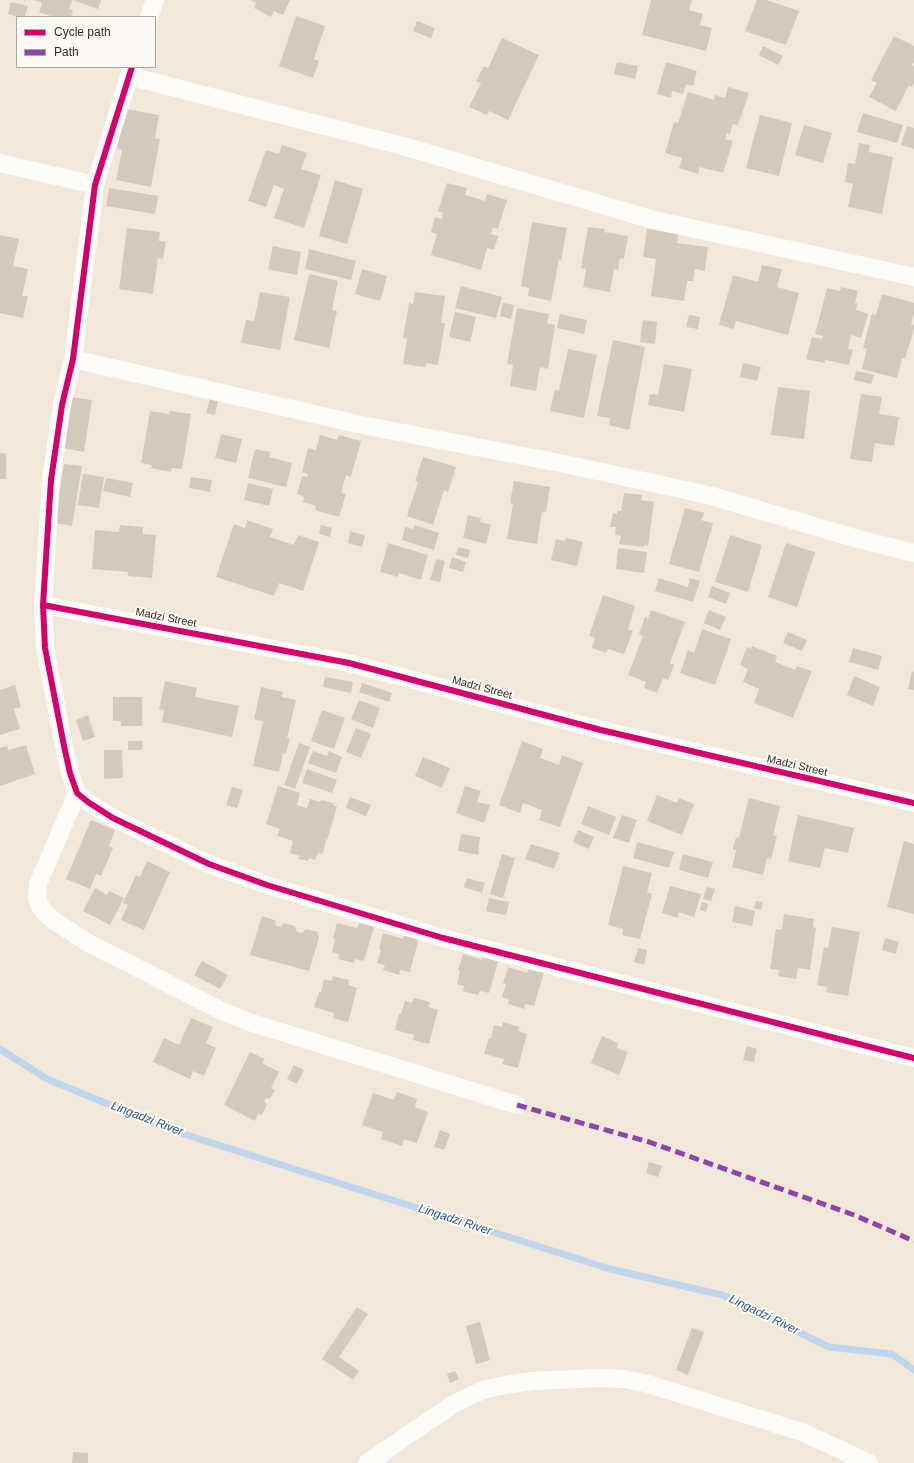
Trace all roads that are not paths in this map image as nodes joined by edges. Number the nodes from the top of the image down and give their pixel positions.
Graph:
1 (155, 0) edge
2 (149, 16) edge
3 (130, 72) edge
4 (0, 163) edge
5 (94, 184) junction
6 (914, 277) edge
7 (73, 359) junction
8 (914, 553) edge
9 (43, 605) junction
10 (77, 793) junction
11 (914, 803) edge
12 (914, 1058) edge
13 (517, 1105) dead end
14 (367, 1463) edge
15 (869, 1463) edge

1 - 2 street
3 - 5 street
3 - 6 street
4 - 5 street
5 - 7 street
7 - 8 street
7 - 9 street
9 - 10 street
9 - 11 street, Madzi Street
10 - 12 street
10 - 13 street
14 - 15 street

